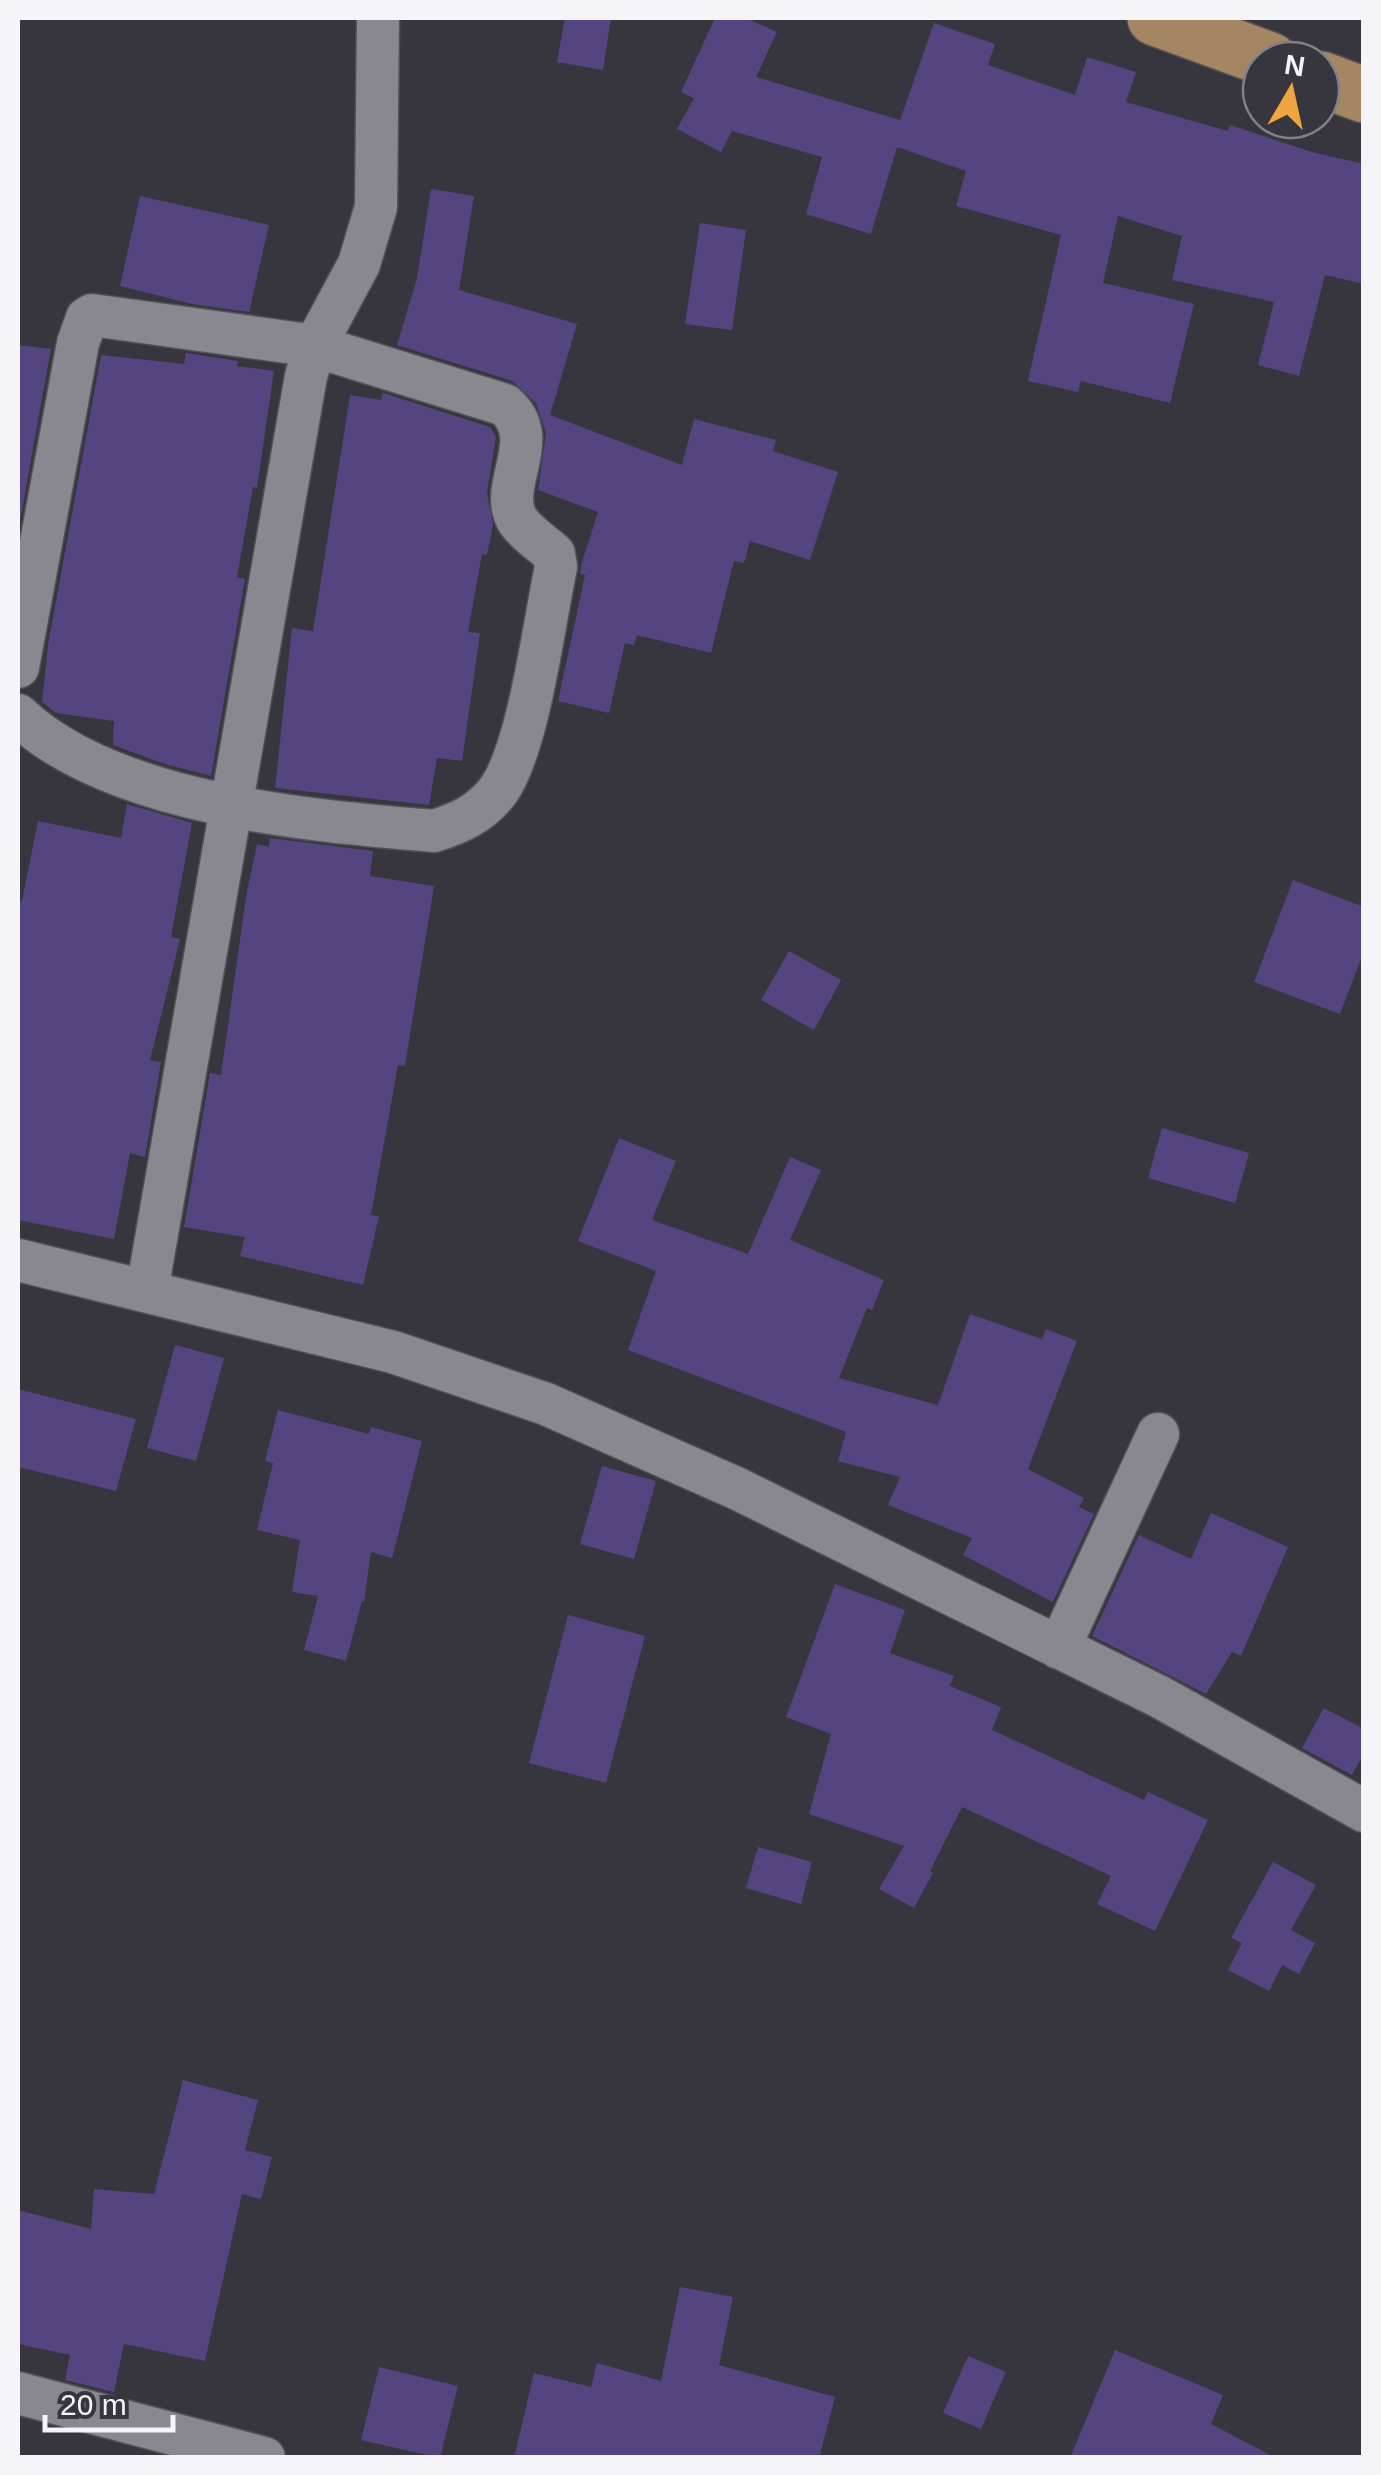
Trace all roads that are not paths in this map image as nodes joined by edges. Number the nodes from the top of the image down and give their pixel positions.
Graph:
1 (378, 18) edge
2 (1155, 18) edge
3 (1241, 49) edge
4 (315, 346) junction
5 (18, 667) edge
6 (18, 715) edge
7 (231, 806) junction
8 (18, 1260) edge
9 (147, 1291) junction
10 (1158, 1434) dead end
11 (1059, 1648) junction
12 (1364, 1811) edge
13 (18, 2392) edge
14 (264, 2458) edge

1 - 4 street
2 - 3 main road
4 - 5 street
4 - 7 street
4 - 7 street
6 - 7 street
7 - 9 street
8 - 9 street
9 - 11 street
10 - 11 street
11 - 12 street
13 - 14 street

